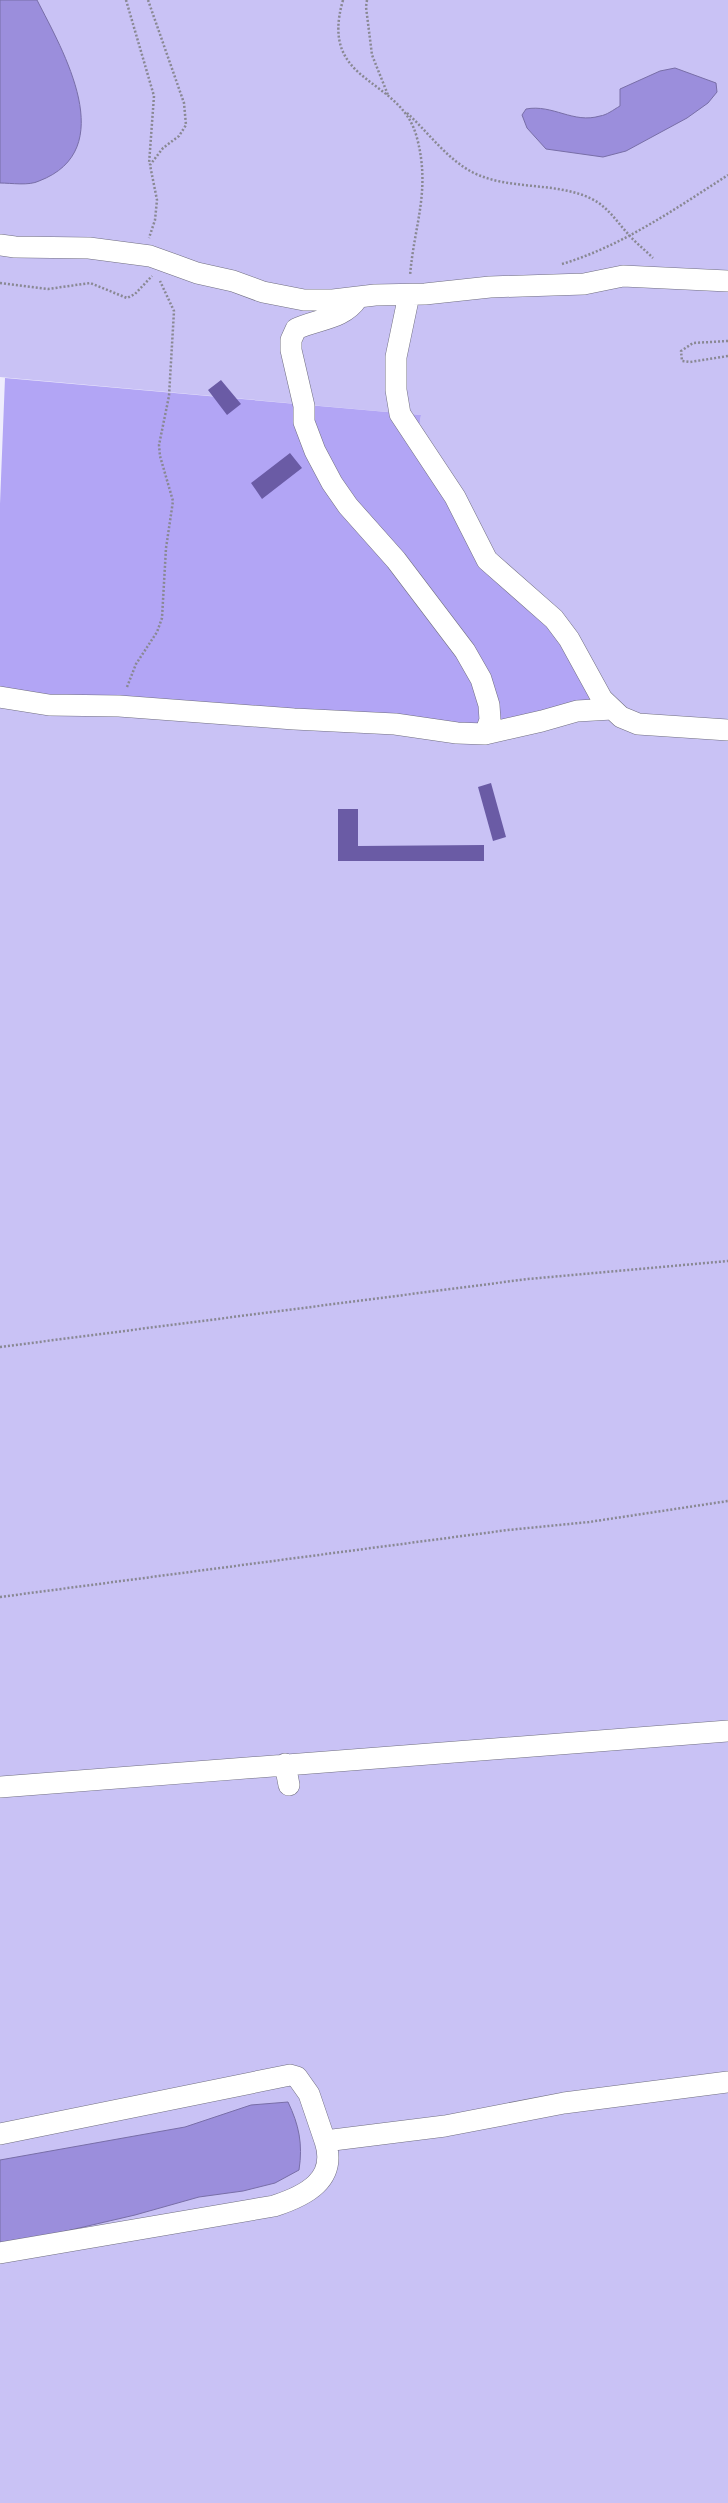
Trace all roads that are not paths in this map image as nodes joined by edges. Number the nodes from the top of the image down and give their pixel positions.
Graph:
1 (0, 245) edge
2 (728, 281) edge
3 (409, 294) junction
4 (356, 298) junction
5 (0, 697) edge
6 (612, 709) junction
7 (728, 730) edge
8 (485, 734) junction
9 (728, 1731) edge
10 (285, 1764) junction
11 (289, 1785) dead end
12 (0, 1787) edge
13 (728, 2082) edge
14 (0, 2134) edge
15 (325, 2141) junction
16 (0, 2253) edge

1 - 4 street
2 - 3 street
3 - 4 street
3 - 6 street
4 - 8 street
5 - 8 street
6 - 7 street
6 - 8 street
9 - 10 street
10 - 11 street
10 - 12 street
13 - 15 street
14 - 15 street
15 - 16 street

